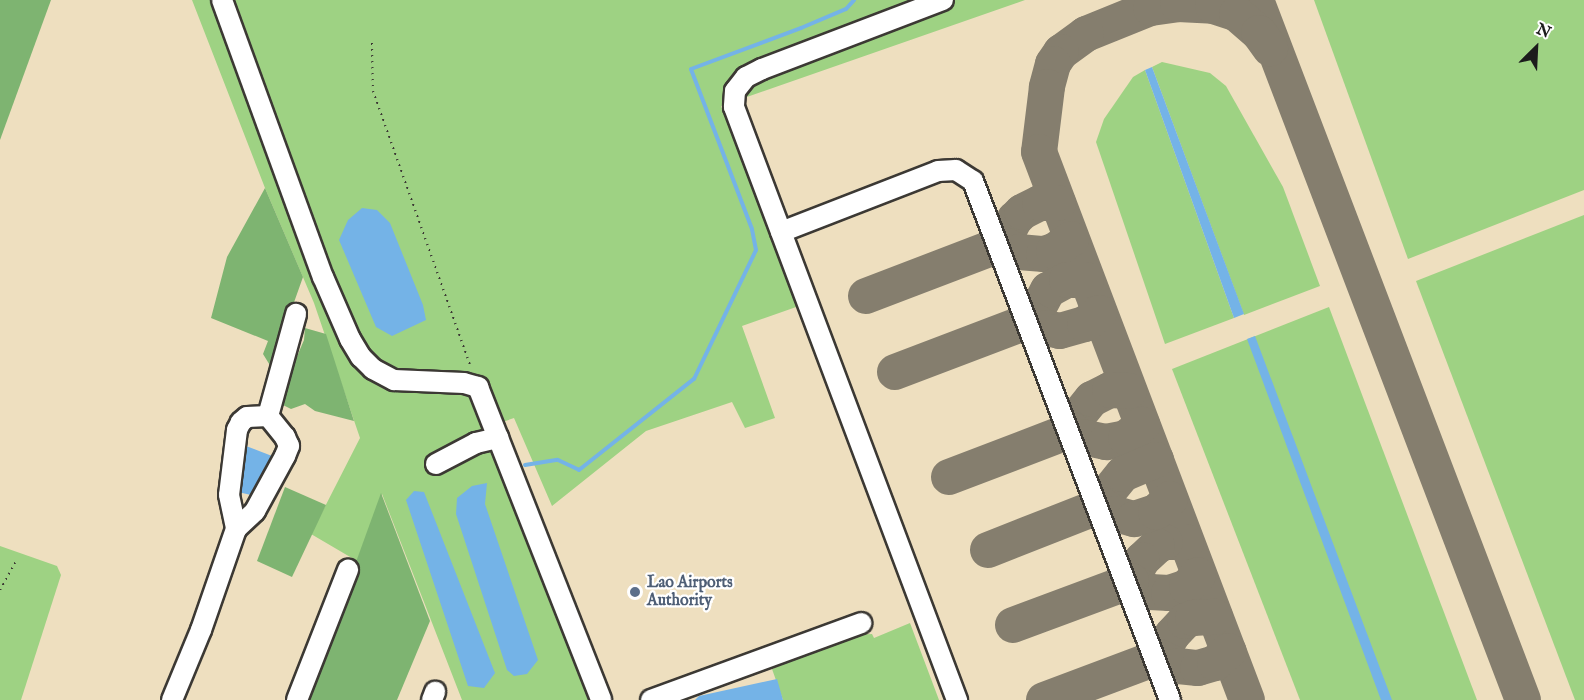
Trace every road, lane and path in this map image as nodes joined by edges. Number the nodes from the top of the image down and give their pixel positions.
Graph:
1 (222, 0) edge
2 (943, 0) edge
3 (372, 43) dead end
4 (781, 232) junction
5 (296, 314) dead end
6 (478, 387) junction
7 (268, 416) junction
8 (498, 438) junction
9 (436, 464) dead end
10 (236, 529) junction
11 (17, 560) dead end
12 (348, 570) dead end
13 (0, 590) edge
14 (861, 623) dead end
15 (172, 700) edge
16 (297, 700) edge
17 (601, 700) edge
18 (651, 700) edge
19 (957, 700) edge
20 (1170, 700) edge

1 - 6 street
2 - 4 street
3 - 6 path
4 - 19 street
4 - 20 street
5 - 7 street
6 - 8 street
7 - 10 street
7 - 10 street
8 - 9 street
8 - 17 street
10 - 15 street
11 - 13 path
12 - 16 street
14 - 18 street

